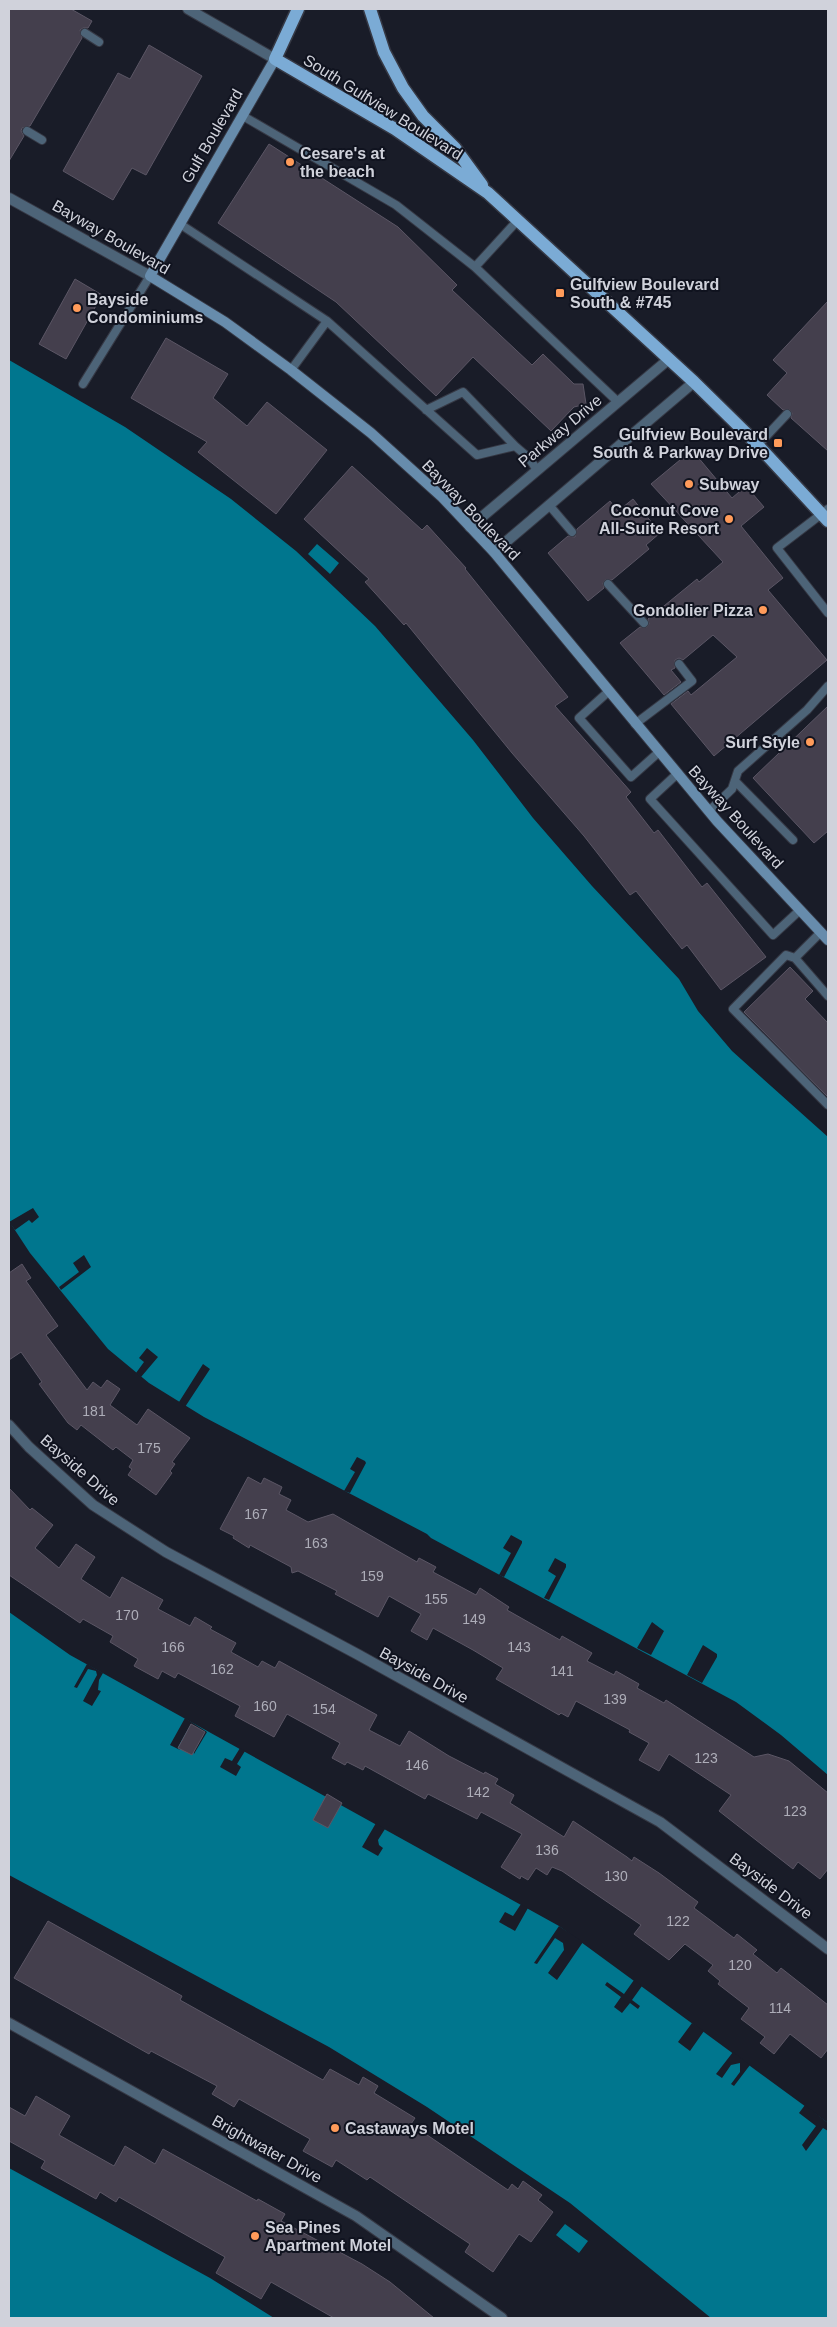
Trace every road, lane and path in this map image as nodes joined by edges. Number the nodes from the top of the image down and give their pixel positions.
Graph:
1 (188, 9) edge
2 (298, 9) edge
3 (370, 9) edge
4 (85, 33) dead end
5 (99, 42) dead end
6 (275, 59) junction
7 (243, 116) junction
8 (27, 131) dead end
9 (42, 140) dead end
10 (488, 193) junction
11 (9, 198) edge
12 (518, 220) junction
13 (180, 224) junction
14 (475, 267) junction
15 (150, 276) junction
16 (327, 321) junction
17 (669, 359) junction
18 (291, 370) junction
19 (694, 382) junction
20 (83, 384) dead end
21 (618, 402) junction
22 (426, 410) junction
23 (787, 414) dead end
24 (758, 444) junction
25 (515, 446) junction
26 (537, 470) junction
27 (549, 505) junction
28 (826, 515) edge
29 (470, 527) junction
30 (572, 532) dead end
31 (494, 552) junction
32 (608, 584) dead end
33 (828, 613) edge
34 (644, 623) dead end
35 (679, 664) dead end
36 (828, 686) edge
37 (608, 692) junction
38 (635, 724) junction
39 (658, 752) junction
40 (677, 774) junction
41 (735, 781) junction
42 (708, 811) junction
43 (793, 840) dead end
44 (800, 910) junction
45 (820, 932) junction
46 (828, 940) edge
47 (795, 958) junction
48 (828, 996) edge
49 (828, 1105) edge
50 (9, 1425) edge
51 (828, 1949) edge
52 (9, 2022) edge
53 (502, 2318) edge

1 - 6 street, South Gulfview Boulevard
2 - 6 main road, Gulf Boulevard
3 - 10 main road
4 - 5 lane
6 - 7 street, Gulf Boulevard
6 - 10 main road, South Gulfview Boulevard
7 - 13 street, Gulf Boulevard
7 - 14 lane
8 - 9 lane
10 - 12 main road, South Gulfview Boulevard
11 - 15 street, Bayway Boulevard
12 - 14 lane
12 - 17 main road, South Gulfview Boulevard
13 - 15 street, Gulf Boulevard
13 - 16 lane
14 - 21 lane
15 - 18 street, Bayway Boulevard
15 - 20 lane
16 - 18 lane
16 - 22 lane
17 - 19 main road, South Gulfview Boulevard
17 - 21 street, Parkway Drive
18 - 29 street, Bayway Boulevard
19 - 24 main road, South Gulfview Boulevard
19 - 27 street
21 - 26 street, Parkway Drive
22 - 25 lane
22 - 25 lane
23 - 24 lane
24 - 28 main road, South Gulfview Boulevard
25 - 26 lane
26 - 29 street, Parkway Drive
27 - 30 lane
27 - 31 street
28 - 33 lane
29 - 31 street, Bayway Boulevard
31 - 37 street, Bayway Boulevard
32 - 34 lane
35 - 38 lane
36 - 41 lane
37 - 38 street, Bayway Boulevard
37 - 39 lane
38 - 39 street, Bayway Boulevard
39 - 40 street, Bayway Boulevard
40 - 42 street, Bayway Boulevard
40 - 44 lane
41 - 42 lane
41 - 43 lane
42 - 44 street, Bayway Boulevard
44 - 45 street, Bayway Boulevard
45 - 46 street, Bayway Boulevard
45 - 47 lane
47 - 48 lane
47 - 49 lane
50 - 51 street, Bayside Drive
52 - 53 street, Brightwater Drive

